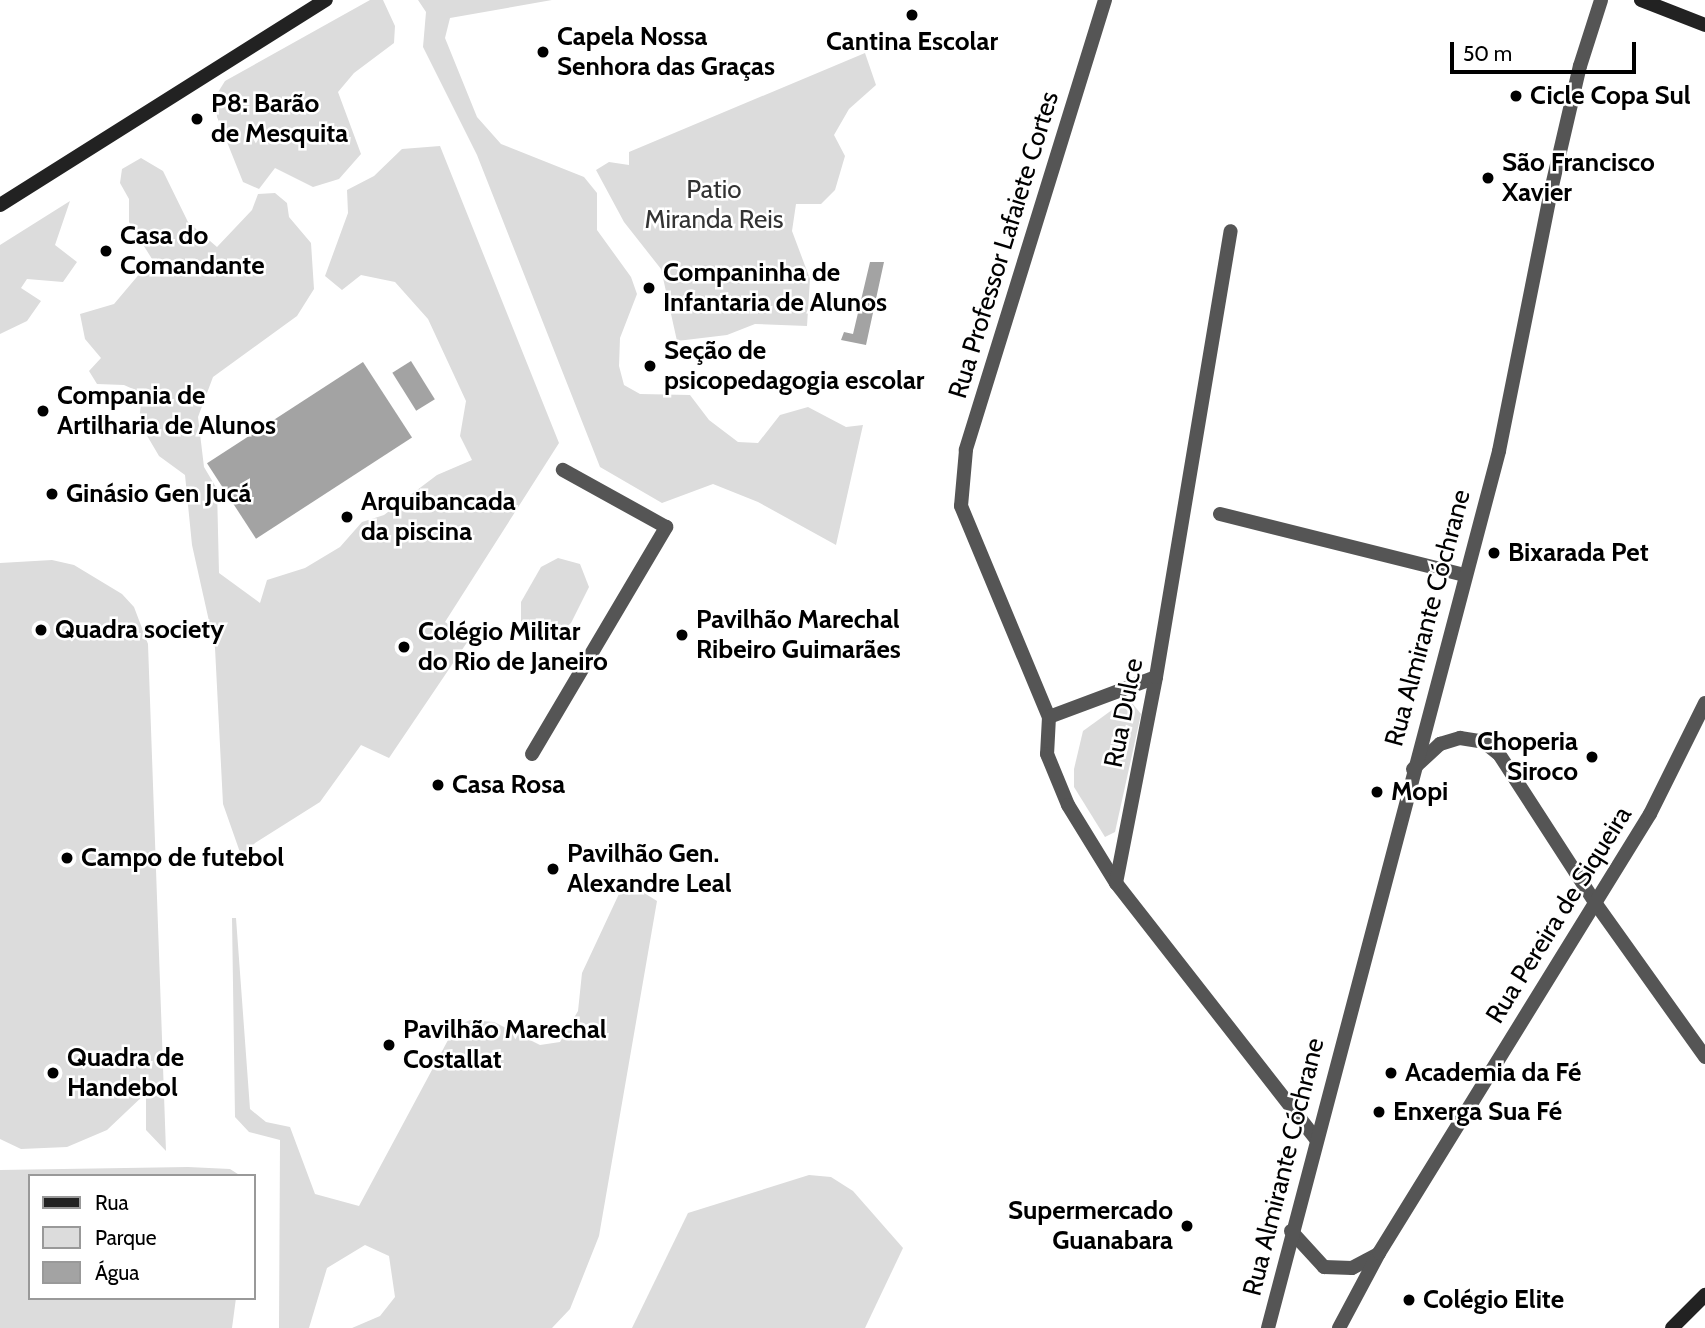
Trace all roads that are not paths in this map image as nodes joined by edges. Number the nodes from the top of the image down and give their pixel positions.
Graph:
1 (326, 0) edge
2 (1105, 0) edge
3 (1601, 0) edge
4 (1642, 0) edge
5 (1705, 25) edge
6 (0, 205) edge
7 (1231, 231) dead end
8 (563, 470) dead end
9 (1220, 514) dead end
10 (1465, 575) junction
11 (1156, 677) junction
12 (1705, 703) edge
13 (1049, 718) junction
14 (532, 754) dead end
15 (1412, 771) junction
16 (1116, 883) junction
17 (1596, 904) junction
18 (1705, 1057) edge
19 (1317, 1139) junction
20 (1291, 1231) junction
21 (1379, 1254) junction
22 (1705, 1295) edge
23 (1268, 1328) edge
24 (1339, 1328) edge
25 (1672, 1328) edge

1 - 6 main road
2 - 13 street, Rua Professor Lafaiete Cortes
3 - 10 street, Rua Almirante Cóchrane
4 - 5 main road
7 - 11 street, Rua Dulce
8 - 14 street
9 - 10 street
10 - 15 street, Rua Almirante Cóchrane
11 - 13 street
11 - 16 street, Rua Dulce
12 - 17 street, Rua Pereira de Siqueira
13 - 16 street
15 - 17 street
15 - 19 street, Rua Almirante Cóchrane
16 - 19 street
17 - 18 street
17 - 21 street, Rua Pereira de Siqueira
19 - 20 street, Rua Almirante Cóchrane
20 - 21 street
20 - 23 street, Rua Almirante Cóchrane
21 - 24 street, Rua Pereira de Siqueira
22 - 25 main road

